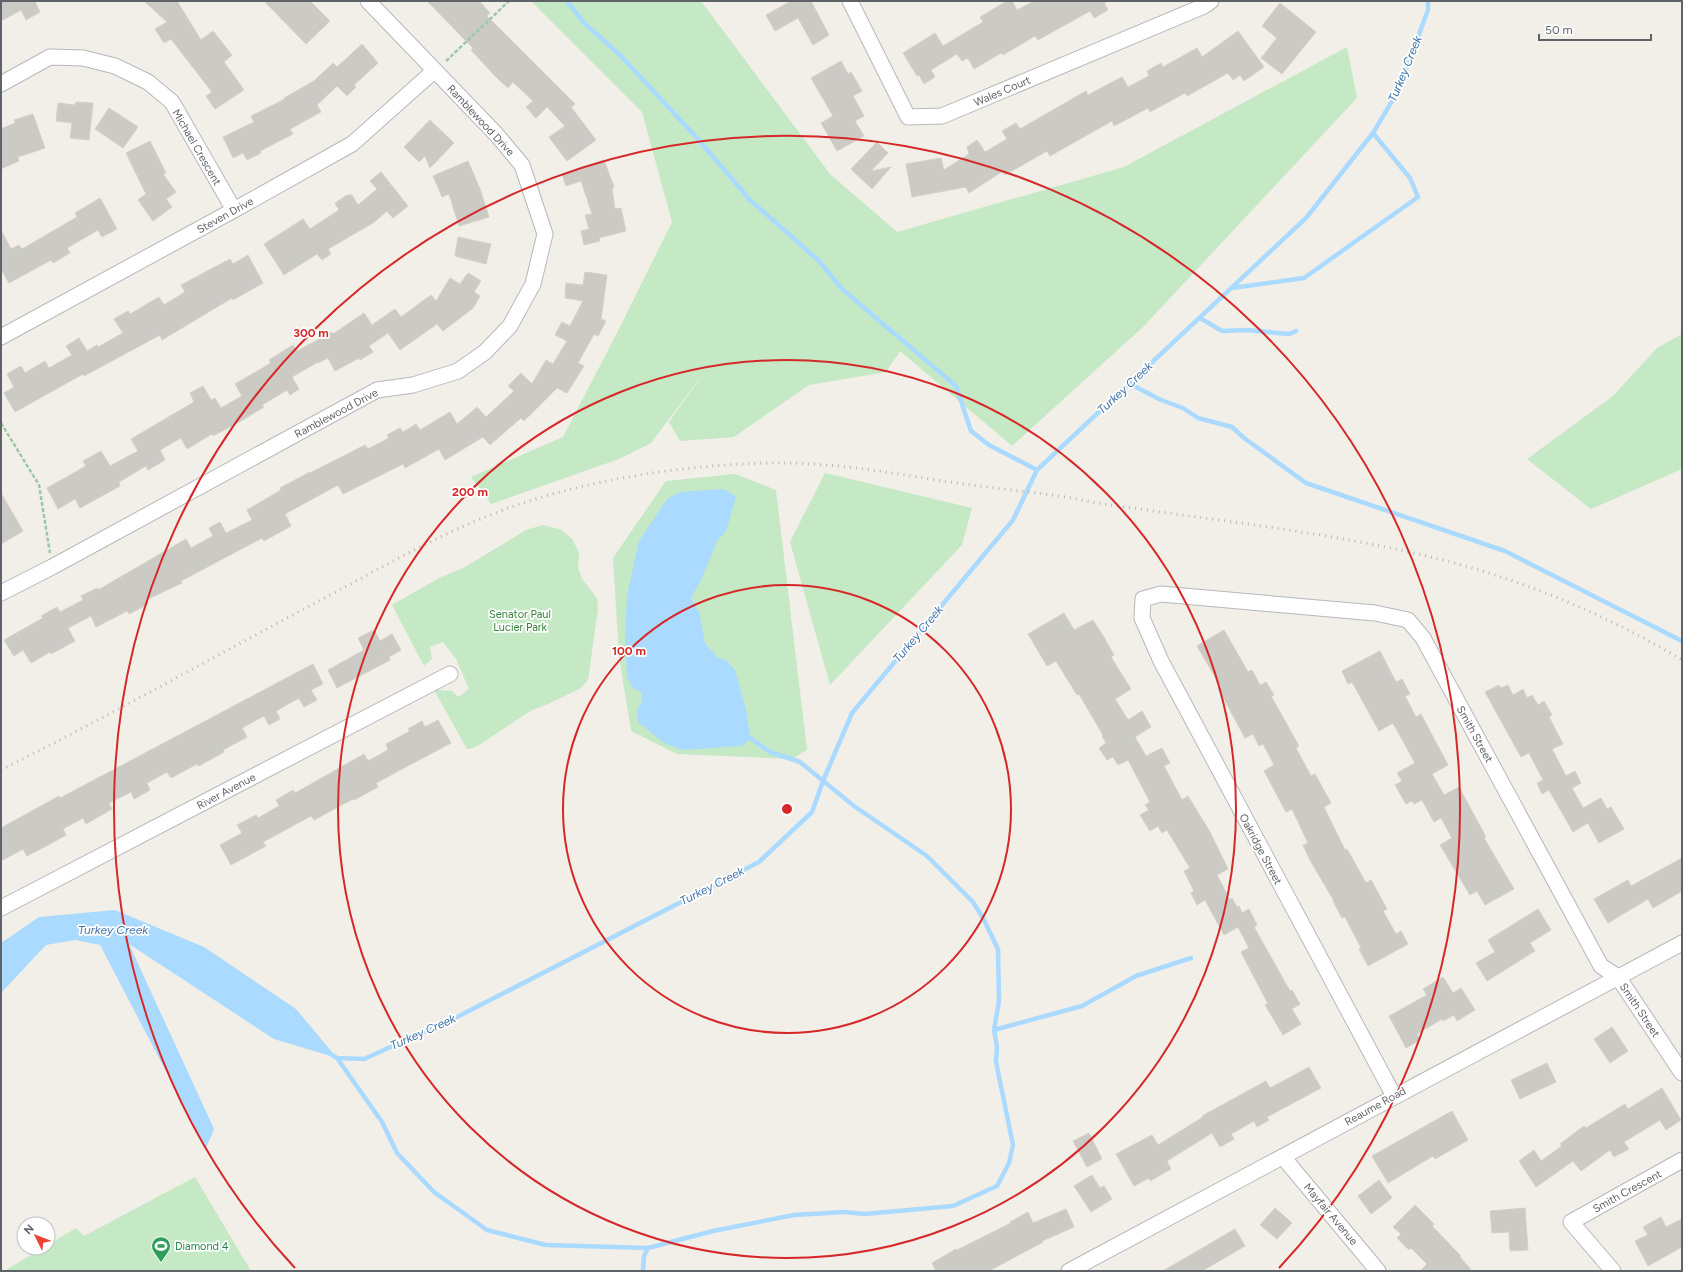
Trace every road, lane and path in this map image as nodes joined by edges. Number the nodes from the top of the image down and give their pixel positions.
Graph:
1 (368, 1) edge
2 (509, 1) edge
3 (850, 1) edge
4 (1211, 1) edge
5 (434, 71) junction
6 (1, 84) edge
7 (234, 210) junction
8 (1, 337) edge
9 (1, 423) edge
10 (52, 567) junction
11 (1, 593) edge
12 (1143, 599) joint
13 (450, 674) dead end
14 (1, 908) edge
15 (1682, 942) edge
16 (1618, 977) junction
17 (1682, 1073) edge
18 (1394, 1096) junction
19 (1283, 1157) junction
20 (1682, 1160) edge
21 (1069, 1271) edge
22 (1378, 1271) edge
23 (1613, 1271) edge

1 - 5 street, Ramblewood Drive
2 - 5 path
3 - 4 street, Wales Court
5 - 7 street, Steven Drive
5 - 10 street, Ramblewood Drive
6 - 7 street, Michael Crescent
7 - 8 street, Steven Drive
9 - 10 path
10 - 11 street, Ramblewood Drive
12 - 16 street, Smith Street
12 - 18 street, Oakridge Street
13 - 14 street, River Avenue
15 - 16 street, Reaume Road
16 - 17 street, Smith Street
16 - 18 street, Reaume Road
18 - 19 street, Reaume Road
19 - 21 street, Reaume Road
19 - 22 street, Mayfair Avenue
20 - 23 street, Smith Crescent

